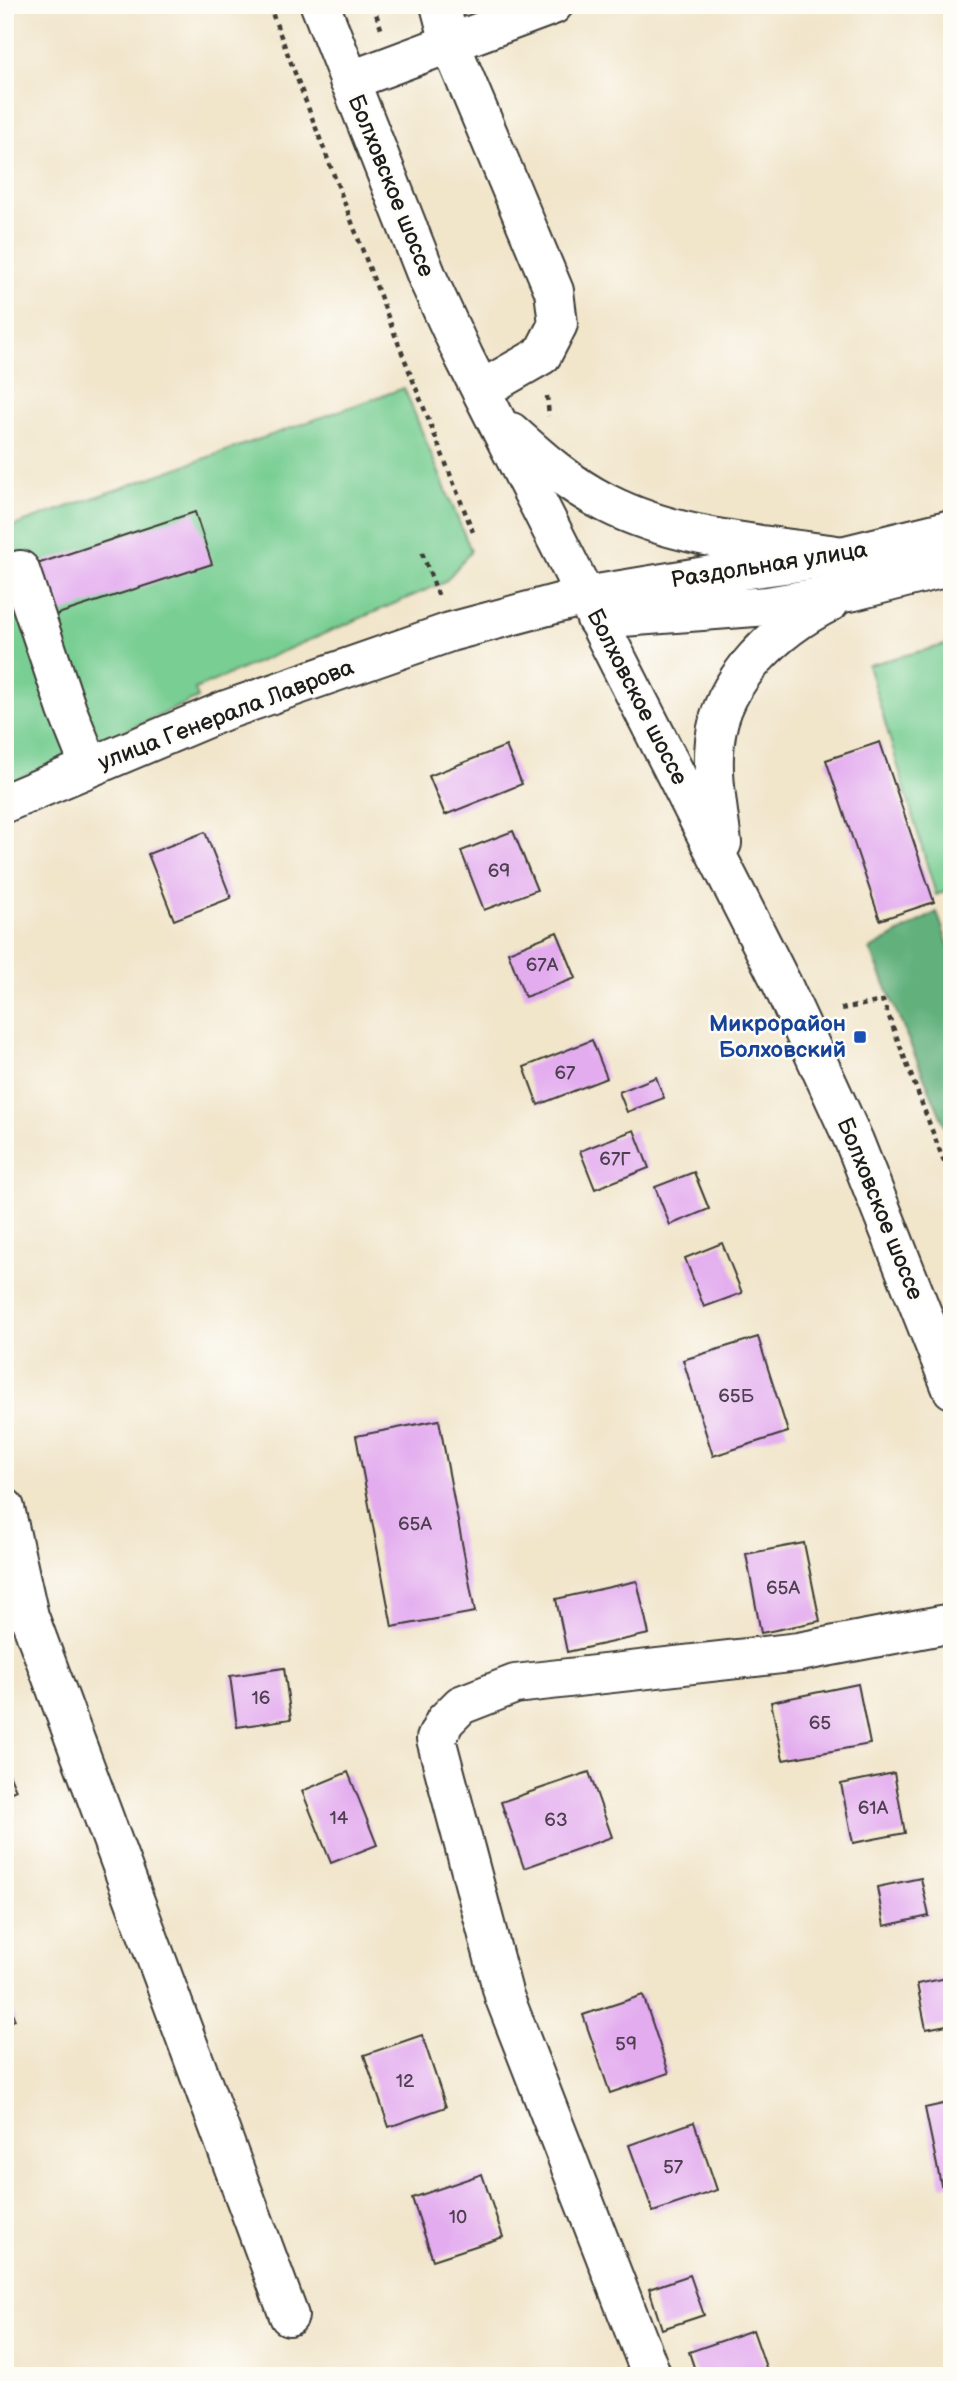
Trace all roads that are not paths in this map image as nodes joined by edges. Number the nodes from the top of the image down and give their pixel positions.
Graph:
1 (320, 5) edge
2 (440, 5) edge
3 (552, 5) edge
4 (450, 43) junction
5 (349, 81) junction
6 (488, 405) junction
7 (952, 528) edge
8 (952, 566) edge
9 (20, 570) dead end
10 (848, 573) junction
11 (591, 607) junction
12 (445, 615) joint
13 (90, 767) junction
14 (5, 803) edge
15 (725, 869) junction
16 (952, 1389) edge
17 (5, 1508) edge
18 (952, 1623) edge
19 (289, 2316) dead end
20 (652, 2376) edge

1 - 5 main road, Болховское шоссе
2 - 4 main road
3 - 4 main road
4 - 5 main road
4 - 6 main road
5 - 6 main road, Болховское шоссе
6 - 10 main road
6 - 11 main road, Болховское шоссе
7 - 10 main road, Раздольная улица
8 - 10 main road, Раздольная улица
9 - 13 main road
10 - 11 main road, Раздольная улица
10 - 15 main road
11 - 12 main road, Раздольная улица
11 - 15 main road, Болховское шоссе
12 - 13 main road, улица Генерала Лаврова
13 - 14 main road, улица Генерала Лаврова
15 - 16 main road, Болховское шоссе
17 - 19 main road
18 - 20 main road

